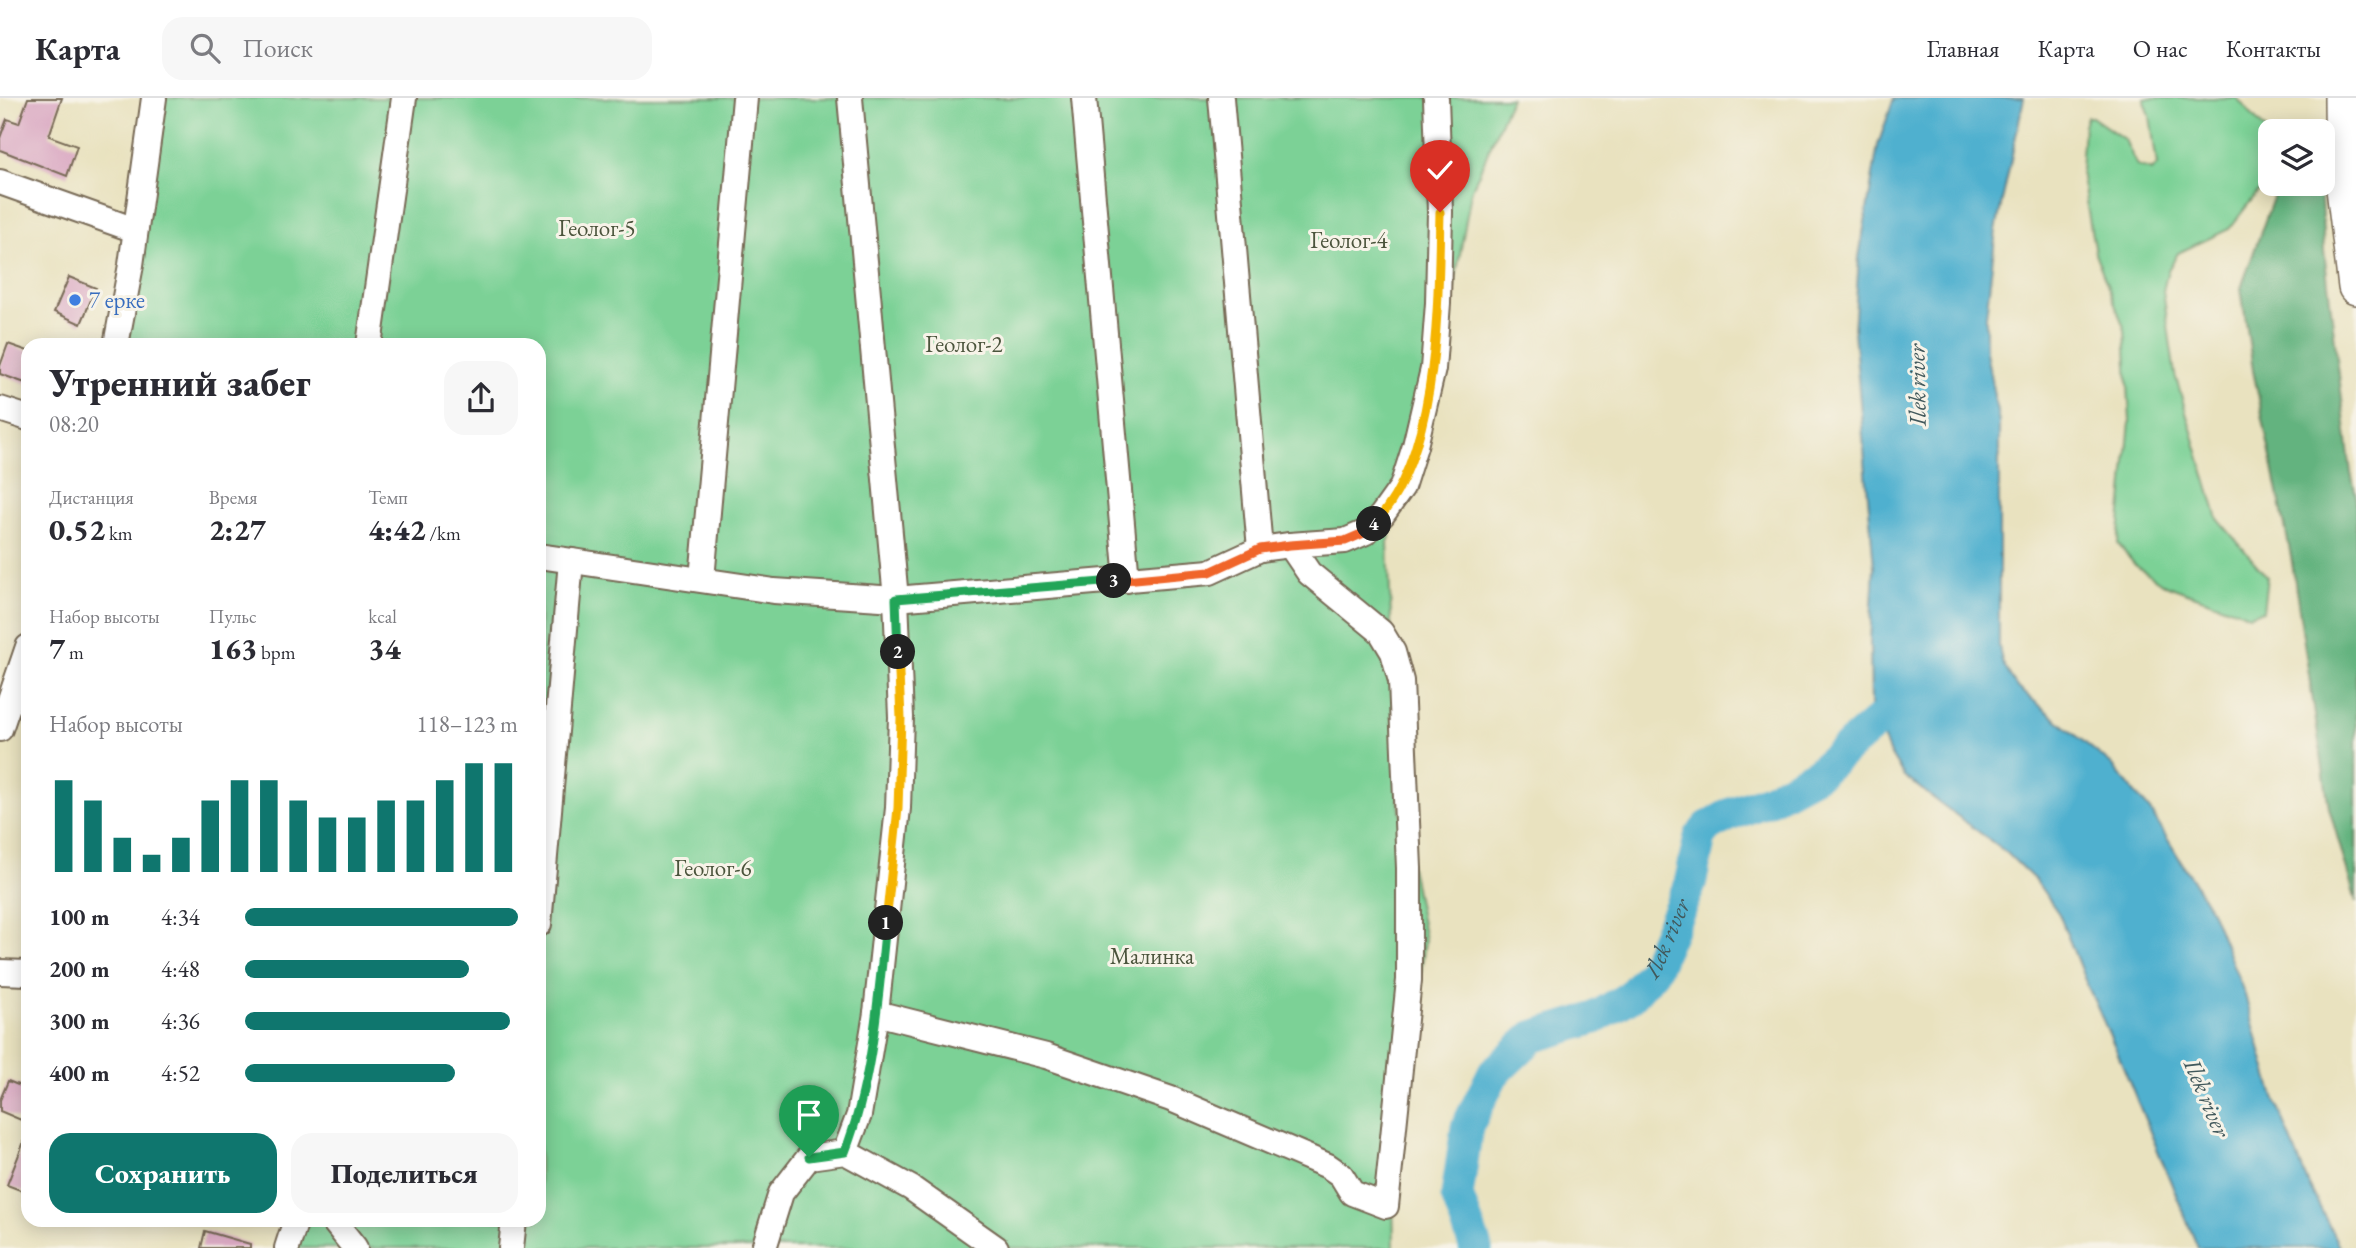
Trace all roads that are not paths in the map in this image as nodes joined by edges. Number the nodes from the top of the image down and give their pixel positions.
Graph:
1 (154, 98) edge
2 (404, 98) edge
3 (745, 98) edge
4 (850, 98) edge
5 (1084, 98) edge
6 (1221, 98) edge
7 (1436, 98) edge
8 (2342, 98) edge
9 (0, 182) edge
10 (135, 230) junction
11 (2356, 287) edge
12 (117, 338) edge
13 (370, 338) edge
14 (0, 408) edge
15 (21, 416) edge
16 (1290, 545) junction
17 (1260, 549) junction
18 (546, 557) edge
19 (571, 561) junction
20 (702, 579) junction
21 (1127, 580) junction
22 (896, 599) junction
23 (21, 668) edge
24 (0, 729) edge
25 (546, 845) edge
26 (0, 972) edge
27 (21, 973) edge
28 (876, 1013) junction
29 (845, 1152) junction
30 (294, 1227) edge
31 (338, 1227) edge
32 (513, 1227) edge
33 (287, 1248) edge
34 (355, 1248) edge
35 (511, 1248) edge
36 (764, 1248) edge
37 (996, 1248) edge

1 - 10 street
2 - 13 street
3 - 20 street
4 - 22 street
5 - 21 street
6 - 17 street
7 - 16 street
8 - 11 highway
9 - 10 street
10 - 12 street
14 - 15 street
16 - 17 street
16 - 28 street
17 - 21 street
18 - 19 street
19 - 20 street
19 - 25 street
20 - 22 street
21 - 22 street
22 - 28 street
23 - 24 street
26 - 27 street
28 - 29 street
29 - 36 street
29 - 37 street
30 - 33 street
31 - 34 street
32 - 35 street

